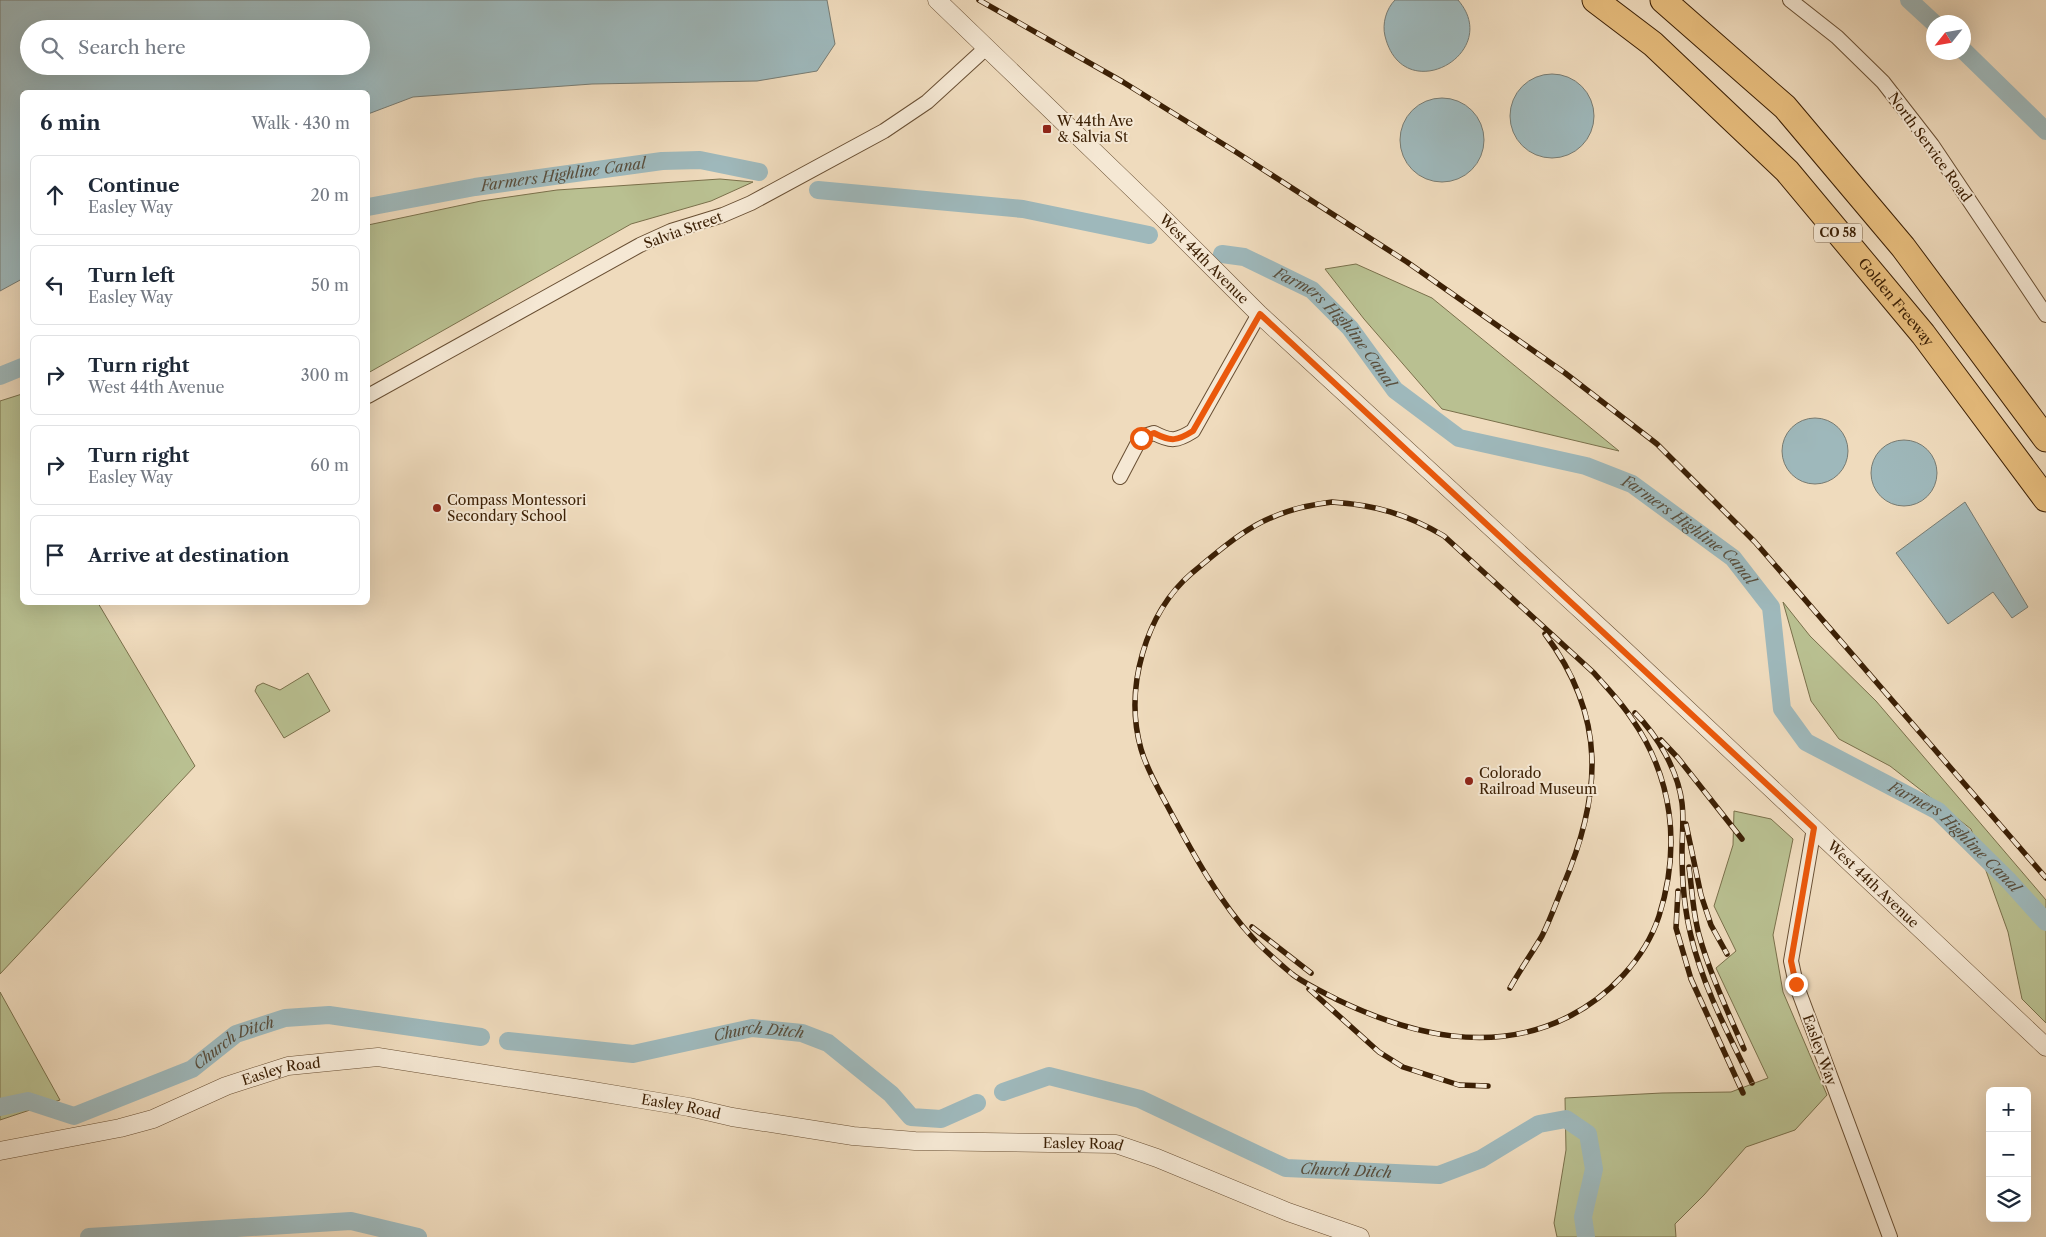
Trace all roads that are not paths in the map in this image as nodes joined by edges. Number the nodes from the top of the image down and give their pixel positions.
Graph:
1 (937, 0) edge
2 (1595, 0) edge
3 (1663, 0) edge
4 (1790, 0) edge
5 (986, 48) junction
6 (1260, 314) junction
7 (2046, 315) edge
8 (370, 395) edge
9 (2046, 439) edge
10 (1120, 477) dead end
11 (2046, 499) edge
12 (1814, 828) junction
13 (2046, 1048) edge
14 (0, 1151) edge
15 (1360, 1237) edge
16 (1890, 1237) edge

1 - 5 street, West 44th Avenue
2 - 11 highway, Golden Freeway / CO 58
3 - 9 highway, CO 58
4 - 7 street, North Service Road
5 - 6 street, West 44th Avenue
5 - 8 street, Salvia Street
6 - 10 street
6 - 12 street, West 44th Avenue
12 - 13 street, West 44th Avenue
12 - 16 street, Easley Way
14 - 15 street, Easley Road

